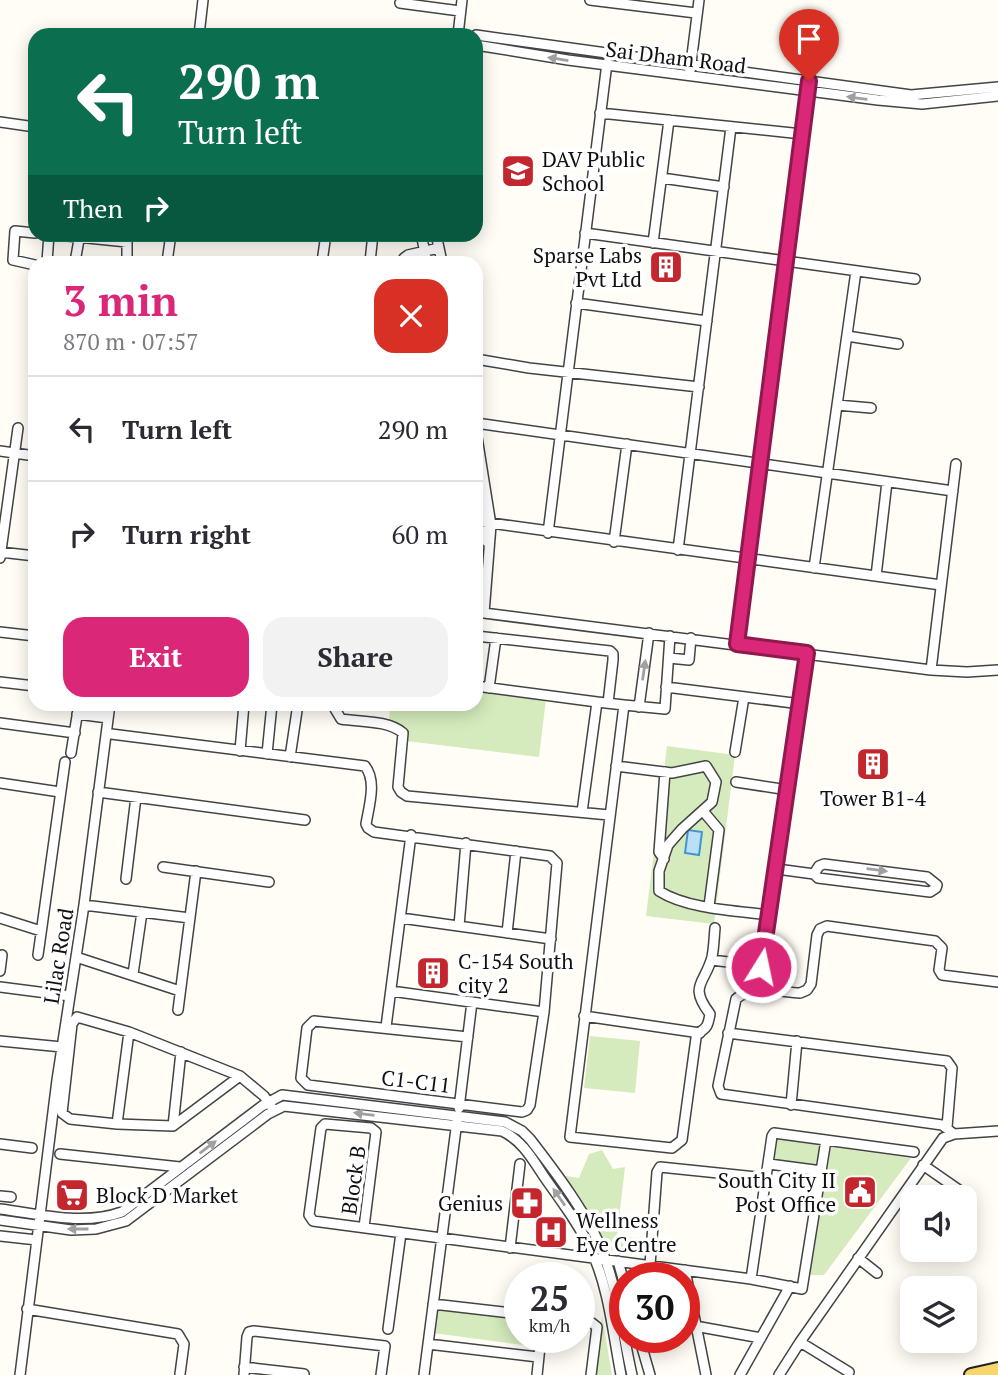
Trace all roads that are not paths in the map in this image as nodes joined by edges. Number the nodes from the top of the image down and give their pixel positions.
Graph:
1 (203, 0) edge
2 (462, 0) edge
3 (590, 0) edge
4 (699, 0) edge
5 (400, 3) dead end
6 (634, 3) edge
7 (460, 11) junction
8 (696, 13) junction
9 (200, 28) edge
10 (458, 28) edge
11 (483, 36) edge
12 (483, 46) edge
13 (608, 54) junction
14 (606, 65) junction
15 (691, 66) junction
16 (690, 76) junction
17 (808, 86) junction
18 (998, 87) edge
19 (967, 94) junction
20 (998, 96) edge
21 (600, 113) junction
22 (669, 120) junction
23 (0, 122) edge
24 (28, 126) edge
25 (732, 127) junction
26 (802, 134) junction
27 (662, 178) junction
28 (724, 187) junction
29 (28, 232) edge
30 (585, 233) junction
31 (422, 242) edge
32 (438, 242) edge
33 (653, 243) junction
34 (439, 248) junction
35 (424, 250) junction
36 (716, 251) junction
37 (406, 256) edge
38 (425, 256) edge
39 (441, 256) edge
40 (786, 261) junction
41 (28, 263) edge
42 (856, 271) junction
43 (915, 279) dead end
44 (576, 303) junction
45 (707, 321) junction
46 (847, 336) junction
47 (898, 344) dead end
48 (483, 360) edge
49 (568, 373) junction
50 (699, 387) junction
51 (837, 405) junction
52 (871, 408) dead end
53 (483, 424) edge
54 (18, 428) dead end
55 (560, 435) junction
56 (627, 444) junction
57 (0, 451) edge
58 (15, 453) junction
59 (690, 453) junction
60 (28, 455) edge
61 (760, 463) junction
62 (956, 464) dead end
63 (827, 473) junction
64 (887, 482) junction
65 (953, 491) junction
66 (483, 523) edge
67 (548, 533) junction
68 (614, 542) junction
69 (678, 550) junction
70 (0, 552) edge
71 (28, 555) edge
72 (0, 558) edge
73 (748, 559) junction
74 (814, 568) junction
75 (876, 576) junction
76 (483, 583) edge
77 (942, 585) junction
78 (483, 612) edge
79 (0, 632) edge
80 (649, 633) junction
81 (28, 635) edge
82 (670, 636) junction
83 (483, 637) edge
84 (496, 638) junction
85 (691, 638) junction
86 (737, 644) junction
87 (807, 653) junction
88 (669, 658) junction
89 (931, 670) junction
90 (998, 670) edge
91 (0, 682) edge
92 (28, 685) edge
93 (483, 687) edge
94 (666, 687) junction
95 (489, 688) junction
96 (744, 696) junction
97 (597, 702) junction
98 (608, 703) junction
99 (800, 704) junction
100 (624, 705) junction
101 (639, 707) junction
102 (78, 711) edge
103 (109, 711) edge
104 (243, 711) edge
105 (271, 711) edge
106 (297, 711) edge
107 (336, 711) edge
108 (0, 723) edge
109 (75, 733) junction
110 (111, 734) dead end
111 (240, 751) junction
112 (735, 751) dead end
113 (71, 753) dead end
114 (267, 754) junction
115 (290, 757) junction
116 (65, 762) dead end
117 (616, 766) junction
118 (665, 772) junction
119 (736, 782) dead end
120 (0, 783) edge
121 (788, 790) junction
122 (61, 792) junction
123 (98, 792) junction
124 (136, 797) junction
125 (703, 810) junction
126 (582, 812) junction
127 (609, 815) junction
128 (305, 820) dead end
129 (411, 835) junction
130 (466, 843) junction
131 (516, 851) junction
132 (664, 859) junction
133 (163, 867) dead end
134 (777, 869) junction
135 (196, 871) junction
136 (814, 874) junction
137 (126, 879) dead end
138 (269, 882) dead end
139 (84, 905) junction
140 (709, 906) junction
141 (142, 912) junction
142 (770, 915) junction
143 (0, 918) edge
144 (190, 918) junction
145 (401, 918) junction
146 (459, 926) junction
147 (715, 928) dead end
148 (41, 931) junction
149 (507, 933) junction
150 (551, 939) junction
151 (2, 955) edge
152 (38, 955) dead end
153 (76, 957) junction
154 (711, 960) junction
155 (0, 971) edge
156 (133, 974) junction
157 (998, 982) edge
158 (0, 987) edge
159 (180, 991) junction
160 (391, 991) junction
161 (70, 996) junction
162 (472, 1002) junction
163 (178, 1010) dead end
164 (544, 1012) junction
165 (583, 1016) junction
166 (386, 1027) junction
167 (130, 1032) junction
168 (700, 1032) junction
169 (728, 1033) junction
170 (468, 1037) junction
171 (0, 1041) edge
172 (797, 1041) junction
173 (62, 1048) junction
174 (181, 1052) junction
175 (240, 1076) junction
176 (791, 1105) junction
177 (271, 1106) junction
178 (458, 1118) junction
179 (117, 1124) junction
180 (173, 1126) junction
181 (950, 1130) junction
182 (998, 1131) edge
183 (827, 1140) junction
184 (0, 1144) edge
185 (33, 1148) dead end
186 (914, 1152) dead end
187 (61, 1154) dead end
188 (520, 1164) dead end
189 (769, 1164) junction
190 (923, 1165) junction
191 (180, 1167) junction
192 (822, 1171) junction
193 (766, 1178) junction
194 (952, 1185) edge
195 (0, 1196) edge
196 (10, 1197) dead end
197 (0, 1209) edge
198 (40, 1214) junction
199 (0, 1220) edge
200 (39, 1226) junction
201 (364, 1227) junction
202 (401, 1233) junction
203 (0, 1236) edge
204 (442, 1238) junction
205 (37, 1240) junction
206 (510, 1248) junction
207 (858, 1258) junction
208 (600, 1260) junction
209 (618, 1261) joint
210 (626, 1262) edge
211 (650, 1262) edge
212 (700, 1272) edge
213 (877, 1273) dead end
214 (751, 1279) junction
215 (790, 1286) junction
216 (433, 1304) junction
217 (27, 1309) junction
218 (504, 1312) edge
219 (595, 1325) edge
220 (700, 1327) edge
221 (388, 1329) dead end
222 (761, 1338) junction
223 (800, 1342) junction
224 (595, 1343) edge
225 (428, 1344) junction
226 (700, 1348) edge
227 (539, 1353) edge
228 (594, 1353) edge
229 (644, 1353) edge
230 (538, 1357) junction
231 (998, 1369) edge
232 (244, 1371) edge
233 (849, 1372) dead end
234 (180, 1374) edge
235 (304, 1374) edge
236 (19, 1375) edge
237 (381, 1375) edge
238 (424, 1375) edge
239 (537, 1375) edge
240 (591, 1375) edge
241 (621, 1375) edge
242 (632, 1375) edge
243 (650, 1375) edge
244 (706, 1375) edge
245 (740, 1375) edge
246 (779, 1375) edge
247 (971, 1375) edge

1 - 9 street
2 - 7 street
3 - 6 street
4 - 8 street
5 - 7 street
6 - 8 street
7 - 10 street
8 - 15 street
11 - 13 street, Sai Dham Road
14 -> 12 street, Sai Dham Road
13 - 14 street
13 - 15 street, Sai Dham Road
14 - 16 street, Sai Dham Road
14 - 21 street
15 - 16 street
15 - 17 street, Sai Dham Road
16 - 17 street, Sai Dham Road
17 - 19 street, Sai Dham Road
17 - 26 street
18 - 19 street, Sai Dham Road
19 - 20 street, Sai Dham Road
21 - 22 street
21 - 30 street
22 - 25 street
22 - 27 street
23 - 24 street
25 - 26 street
25 - 28 street
26 - 40 street
27 - 28 street
27 - 33 street
28 - 36 street
29 - 41 street
30 - 33 street
30 - 44 street
31 - 35 street
32 - 34 street
33 - 36 street
34 - 35 street
34 - 39 street
35 - 37 street
35 - 38 street
36 - 40 street
36 - 45 street
40 - 42 street
40 - 61 street
42 - 43 street
42 - 46 street
44 - 45 street
44 - 49 street
45 - 50 street
46 - 47 street
46 - 51 street
48 - 49 street
49 - 50 street
49 - 55 street
50 - 59 street
51 - 52 street
51 - 63 street
53 - 55 street
54 - 58 street
55 - 56 street
55 - 67 street
56 - 59 street
56 - 68 street
57 - 58 street
58 - 60 street
58 - 70 street
59 - 61 street
59 - 69 street
61 - 63 street
61 - 73 street
62 - 65 street
63 - 64 street
63 - 74 street
64 - 65 street
64 - 75 street
65 - 77 street
66 - 67 street
66 - 76 street
67 - 68 street
68 - 69 street
69 - 73 street
70 - 71 street
70 - 72 street
73 - 74 street
73 - 86 street
74 - 75 street
75 - 77 street
77 - 89 street
78 - 80 street
79 - 81 street
80 - 82 street
101 -> 80 street
82 - 85 street
82 - 88 street
83 - 84 street
84 - 95 street
84 - 98 street
85 - 86 street
85 - 88 street
86 - 87 street
87 - 89 street
87 - 99 street
88 - 94 street
89 - 90 street
91 - 92 street
93 - 95 street
94 - 96 street
94 - 101 street
95 - 97 street
96 - 99 street
96 - 112 street
97 - 98 street
97 - 126 street
98 - 100 street
99 - 121 street
100 - 101 street
100 - 117 street
102 - 109 street
103 - 123 street, Lilac Road
104 - 111 street
105 - 114 street
106 - 115 street
107 - 126 street
108 - 109 street
109 - 113 street
110 - 111 street
111 - 114 street
114 - 115 street
115 - 129 street
116 - 122 street
117 - 118 street
117 - 127 street
118 - 125 street
118 - 132 street
119 - 121 street
120 - 122 street
121 - 134 street
122 - 148 street
123 - 124 street
123 - 139 street, Lilac Road
124 - 128 street
124 - 137 street
125 - 132 street
125 - 140 street
126 - 127 street
127 - 165 street
129 - 130 street
129 - 145 street
130 - 131 street
130 - 146 street
131 - 149 street
131 - 150 street
132 - 140 street
133 - 135 street
134 - 136 street
134 - 142 street
135 - 138 street
135 - 144 street
136 -> 136 street
139 - 141 street
139 - 153 street, Lilac Road
140 - 142 street
141 - 144 street
141 - 156 street
142 - 154 street
143 - 148 street
144 - 159 street
145 - 146 street
145 - 160 street
146 - 149 street
147 - 154 street
148 - 152 street
149 - 150 street
150 - 164 street
151 - 155 street
153 - 156 street
153 - 161 street, Lilac Road
154 - 168 street
156 - 159 street
157 - 169 street
158 - 161 street
159 - 163 street
160 - 162 street
160 - 166 street
161 - 173 street, Lilac Road
162 - 164 street
162 - 170 street
164 - 178 street, C1-C11
165 - 168 street
165 - 168 street
166 - 170 street
166 - 178 street, C1-C11
167 - 174 street
167 - 179 street
167 - 179 street
169 - 172 street
169 - 176 street
170 - 178 street
171 - 173 street
172 - 176 street
172 - 181 street
173 - 198 street, Lilac Road
174 - 175 street
174 - 180 street
175 - 177 street
175 - 180 street
176 - 181 street
177 - 178 street
191 -> 177 street
177 -> 200 street
178 - 204 street
178 - 208 street
179 - 180 street
181 - 182 street
181 - 190 street
183 - 186 street
183 - 189 street
183 - 192 street
184 - 185 street
187 - 191 street
188 - 206 street
189 - 192 street
189 - 193 street
190 - 194 street
190 - 207 street
191 - 198 street
192 - 215 street
193 - 211 street
193 - 214 street
195 - 196 street
197 - 198 street
198 - 200 street, Lilac Road
199 - 200 street
200 - 205 street, Lilac Road
201 - 201 street, Block B
201 - 202 street, Block B
202 - 204 street, Block B
202 - 221 street
203 - 205 street
204 - 206 street, Block B
204 - 216 street
205 - 217 street, Lilac Road
206 - 208 street, Block B
207 - 213 street
207 - 223 street
208 - 209 street, Block B
208 - 241 street
208 - 242 street
209 - 210 street, Block B
212 - 214 street, Block B
214 - 215 street, Block B
215 - 222 street
216 - 218 street
216 - 225 street
217 - 234 street
217 - 236 street, Lilac Road
219 - 224 street
220 - 222 street
222 - 245 street
223 - 233 street
223 - 246 street
225 - 230 street
225 - 238 street
226 - 244 street
227 - 230 street
228 - 240 street
229 - 243 street
230 - 239 street
231 - 247 main road
232 - 235 street
232 - 237 street

